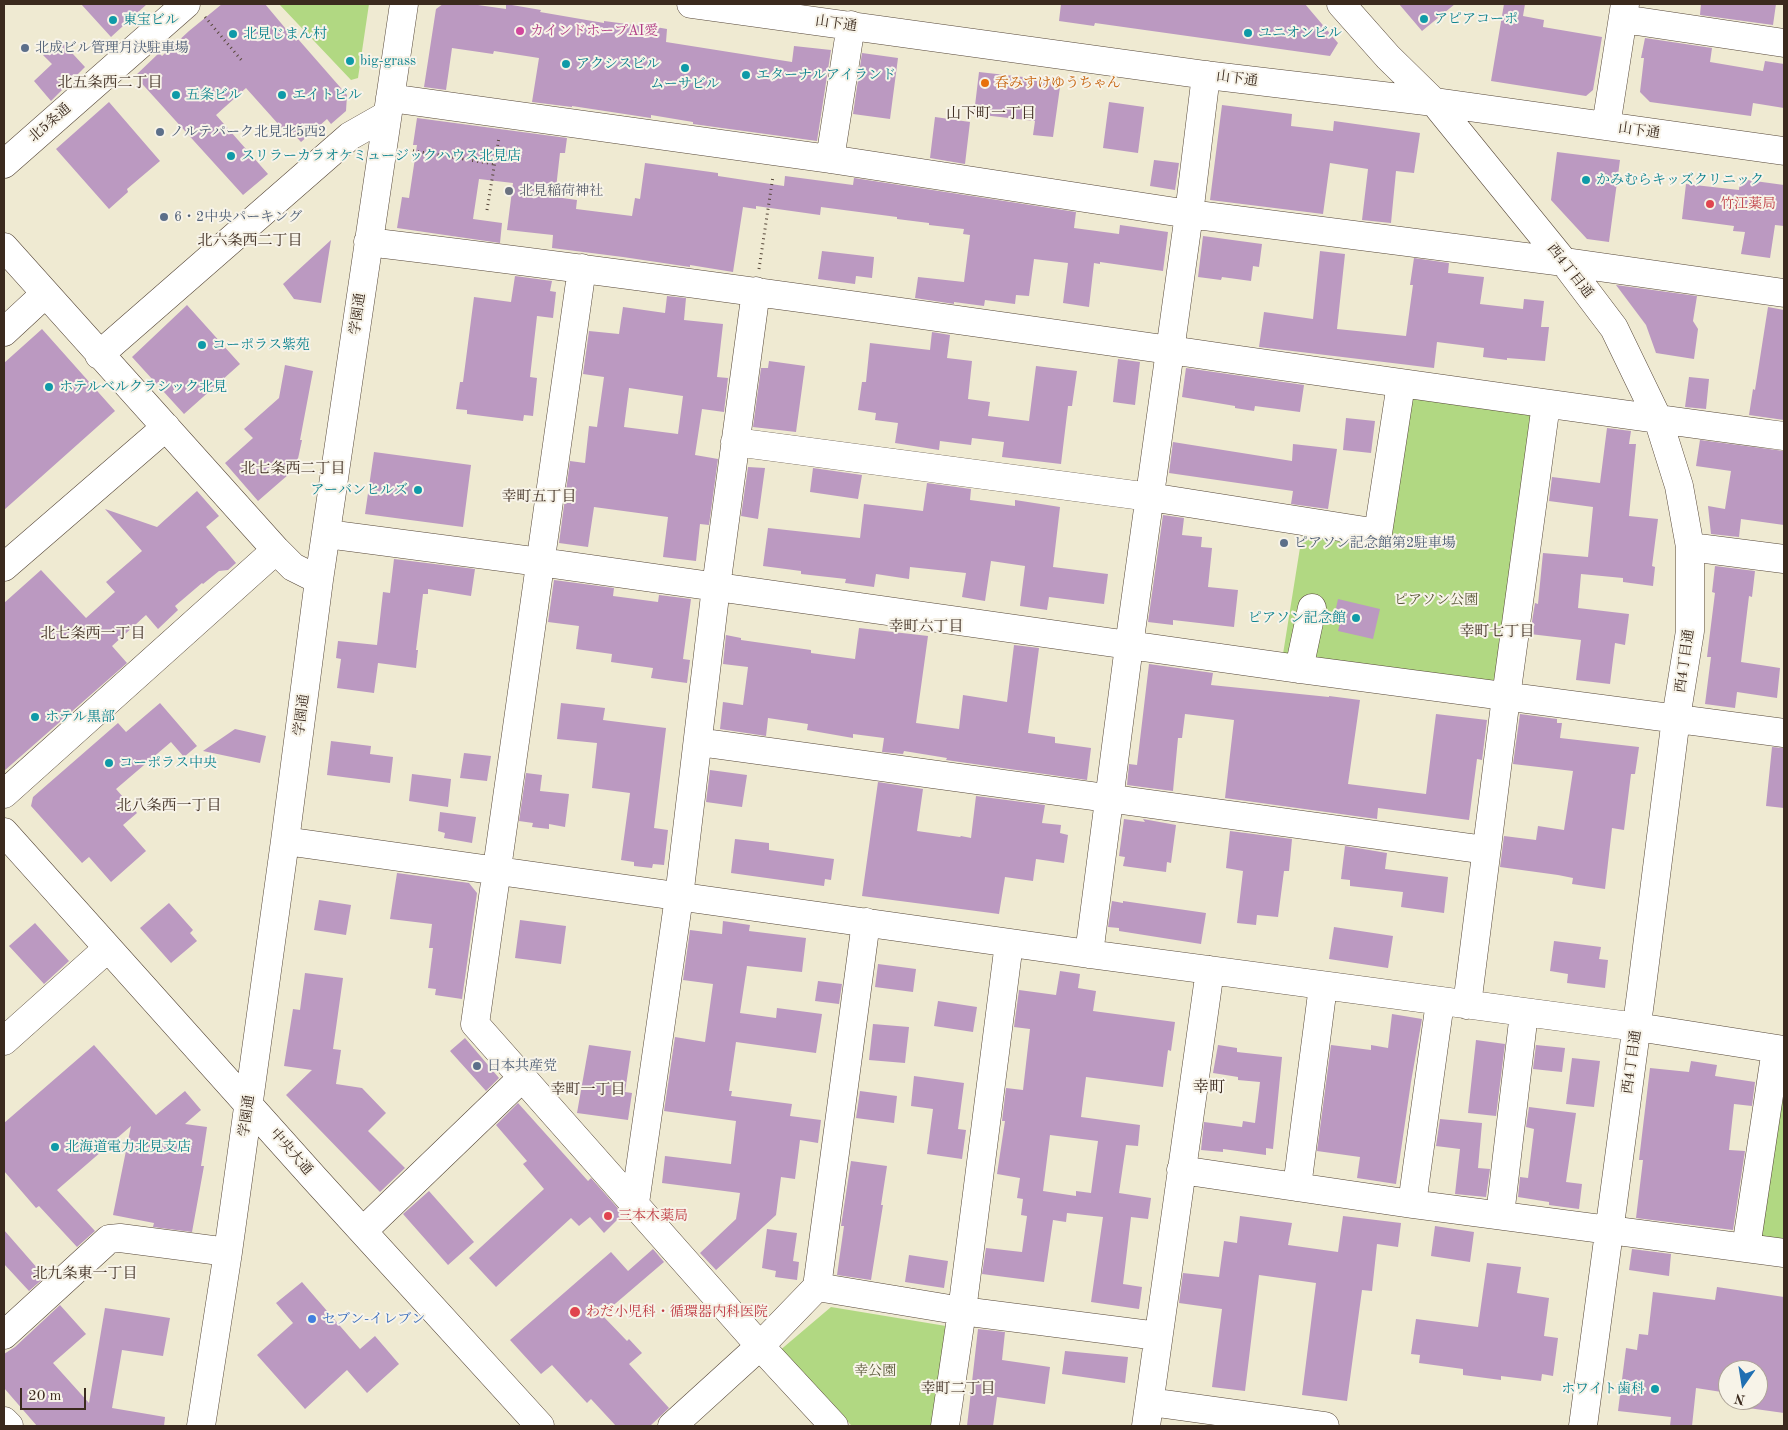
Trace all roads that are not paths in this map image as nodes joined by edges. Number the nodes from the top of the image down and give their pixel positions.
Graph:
1 (404, 4) edge
2 (691, 4) edge
3 (1341, 4) edge
4 (192, 7) edge
5 (1624, 11) edge
6 (815, 12) edge
7 (851, 25) junction
8 (1784, 43) edge
9 (1206, 75) junction
10 (1434, 102) junction
11 (388, 107) junction
12 (1606, 126) junction
13 (1784, 151) edge
14 (830, 159) junction
15 (4, 164) edge
16 (1189, 214) junction
17 (368, 242) junction
18 (4, 248) edge
19 (1564, 262) junction
20 (582, 268) junction
21 (756, 292) junction
22 (1784, 293) edge
23 (45, 294) junction
24 (4, 332) edge
25 (1170, 350) junction
26 (99, 355) junction
27 (1401, 384) junction
28 (1546, 404) junction
29 (1658, 419) junction
30 (166, 427) junction
31 (1784, 436) edge
32 (735, 442) junction
33 (1150, 497) junction
34 (327, 534) junction
35 (1690, 547) junction
36 (276, 550) junction
37 (1784, 559) edge
38 (540, 562) junction
39 (4, 567) edge
40 (319, 580) junction
41 (716, 588) junction
42 (1312, 608) dead end
43 (1129, 646) junction
44 (1299, 669) junction
45 (1506, 697) junction
46 (1676, 718) junction
47 (1784, 733) edge
48 (698, 742) junction
49 (4, 794) edge
50 (1109, 799) junction
51 (4, 832) edge
52 (285, 841) junction
53 (1486, 850) junction
54 (496, 870) junction
55 (679, 897) junction
56 (866, 922) junction
57 (1009, 943) junction
58 (108, 948) junction
59 (1089, 954) junction
60 (1210, 970) junction
61 (1323, 986) junction
62 (1440, 1002) junction
63 (1466, 1005) junction
64 (1524, 1013) junction
65 (1637, 1027) junction
66 (4, 1041) edge
67 (1780, 1049) edge
68 (523, 1077) junction
69 (249, 1104) junction
70 (1182, 1170) junction
71 (1297, 1187) junction
72 (635, 1203) junction
73 (1412, 1204) junction
74 (1500, 1215) junction
75 (1608, 1229) junction
76 (363, 1231) junction
77 (1746, 1248) junction
78 (228, 1252) junction
79 (1784, 1253) edge
80 (817, 1287) junction
81 (962, 1311) junction
82 (4, 1335) edge
83 (1158, 1336) junction
84 (760, 1346) junction
85 (1148, 1414) edge
86 (4, 1421) edge
87 (9, 1426) edge
88 (201, 1426) edge
89 (540, 1426) edge
90 (672, 1426) edge
91 (834, 1426) edge
92 (945, 1426) edge
93 (1325, 1426) edge
94 (1582, 1426) edge

1 - 11 street, 学園通
2 - 6 street, 山下通
3 - 10 street, 西4丁目通
4 - 15 street, 北5条通
5 - 8 street
5 - 12 street
6 - 7 street, 山下通
7 - 9 street, 山下通
7 - 14 street
9 - 10 street, 山下通
9 - 16 street
10 - 12 street, 山下通
10 - 19 street, 西4丁目通
11 - 14 street
11 - 17 street, 学園通
11 - 26 street
12 - 13 street, 山下通
14 - 16 street
16 - 19 street
16 - 25 street
17 - 20 street
17 - 34 street, 学園通
18 - 23 street
19 - 22 street
19 - 29 street, 西4丁目通
20 - 21 street
20 - 38 street
21 - 25 street
21 - 32 street
23 - 24 street
23 - 26 street
25 - 27 street
25 - 33 street
26 - 30 street
27 - 28 street
27 - 33 street
28 - 29 street
28 - 45 street
29 - 31 street
29 - 35 street, 西4丁目通
30 - 36 street
30 - 39 street
32 - 33 street
32 - 41 street
33 - 43 street
34 - 38 street
34 - 40 street, 学園通
35 - 37 street
35 - 46 street, 西4丁目通
36 - 40 street
36 - 49 street
38 - 41 street
38 - 54 street
40 - 52 street, 学園通
41 - 43 street
41 - 48 street
42 - 44 street
43 - 44 street
43 - 50 street
44 - 45 street
45 - 46 street
45 - 53 street
46 - 47 street
46 - 65 street, 西4丁目通
48 - 50 street
48 - 55 street
50 - 53 street
50 - 59 street
51 - 58 street, 中央大通
52 - 54 street
52 - 69 street, 学園通
53 - 63 street
54 - 55 street
54 - 68 street
55 - 56 street
55 - 72 street
56 - 57 street
56 - 80 street
57 - 59 street
57 - 81 street
58 - 66 street
58 - 69 street, 中央大通
59 - 60 street
60 - 61 street
60 - 70 street
61 - 62 street
61 - 71 street
62 - 63 street
62 - 73 street
63 - 64 street
64 - 65 street
64 - 74 street
65 - 67 street
65 - 75 street, 西4丁目通
67 - 77 street
68 - 72 street
68 - 76 street
69 - 76 street, 中央大通
69 - 78 street, 学園通
70 - 71 street
70 - 83 street
71 - 73 street
72 - 84 street
73 - 74 street
74 - 75 street
75 - 77 street
75 - 94 street, 西4丁目通
76 - 89 street, 中央大通
77 - 79 street
78 - 82 street
78 - 88 street, 学園通
80 - 81 street
80 - 84 street
81 - 83 street
81 - 92 street
83 - 85 street
84 - 90 street
84 - 91 street
85 - 93 street
86 - 87 street

